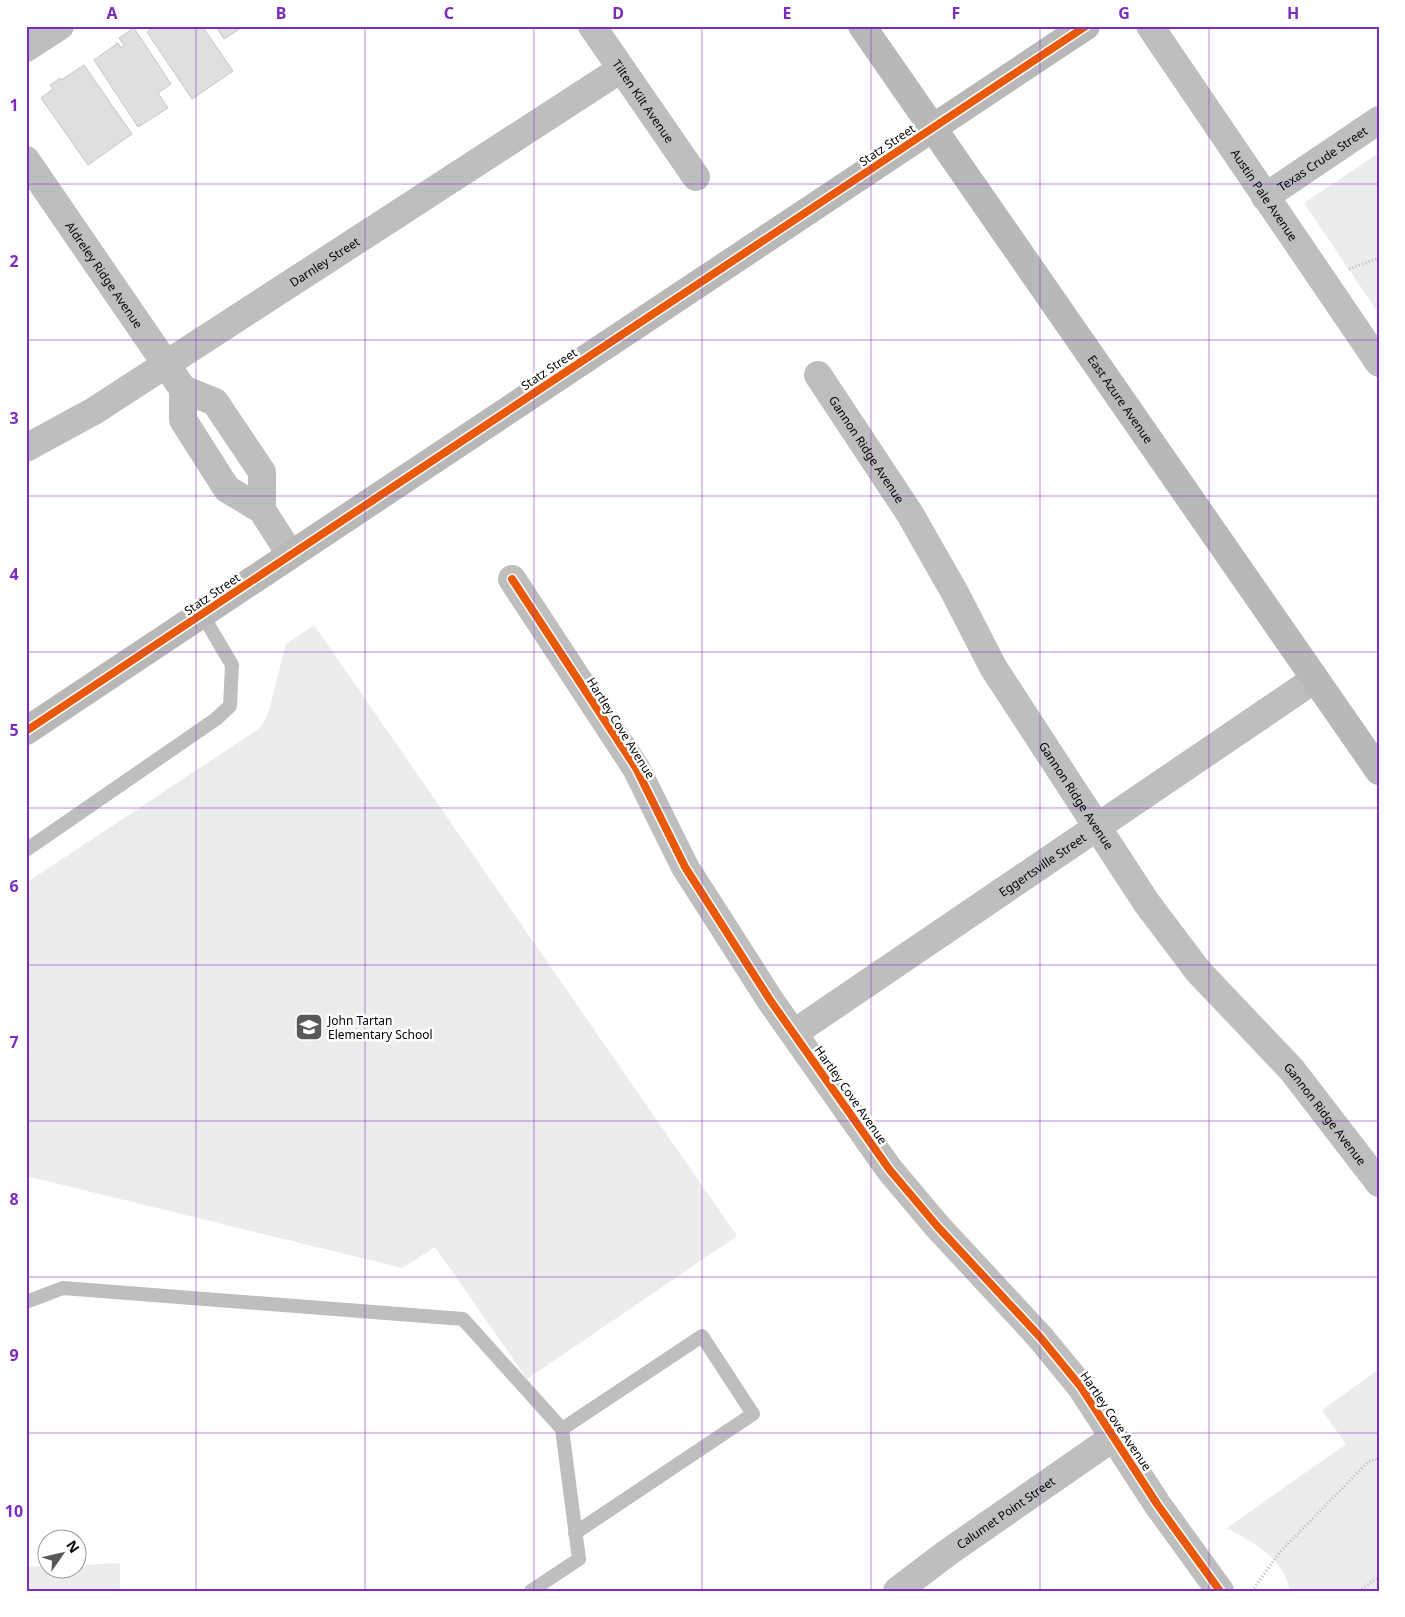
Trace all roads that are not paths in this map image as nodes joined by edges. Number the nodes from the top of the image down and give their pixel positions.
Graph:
1 (60, 26) edge
2 (592, 26) edge
3 (862, 26) edge
4 (1086, 26) edge
5 (1150, 26) edge
6 (26, 48) edge
7 (621, 69) junction
8 (1379, 120) edge
9 (932, 128) junction
10 (26, 160) edge
11 (696, 177) dead end
12 (1265, 197) junction
13 (1379, 363) edge
14 (166, 365) junction
15 (818, 376) dead end
16 (183, 389) junction
17 (26, 448) edge
18 (262, 510) junction
19 (290, 554) junction
20 (512, 578) dead end
21 (202, 614) junction
22 (1315, 679) junction
23 (26, 731) edge
24 (1379, 771) edge
25 (1098, 827) junction
26 (26, 850) edge
27 (794, 1033) junction
28 (1379, 1183) edge
29 (26, 1302) edge
30 (562, 1429) junction
31 (1114, 1437) junction
32 (575, 1533) junction
33 (531, 1591) edge
34 (897, 1591) edge
35 (1220, 1591) edge

1 - 6 street
2 - 7 street, Tilten Kilt Avenue
3 - 9 street, East Azure Avenue
4 - 9 street, Statz Street
5 - 12 street, Austin Pale Avenue
7 - 11 street, Tilten Kilt Avenue
7 - 14 street, Darnley Street
8 - 12 street, Texas Crude Street
9 - 19 street, Statz Street
9 - 22 street, East Azure Avenue
10 - 14 street, Aldreley Ridge Avenue
12 - 13 street, Austin Pale Avenue
14 - 16 street, Aldreley Ridge Avenue
14 - 17 street, Darnley Street
15 - 25 street, Gannon Ridge Avenue
16 - 18 street
16 - 18 street
18 - 19 street
19 - 21 street, Statz Street
20 - 27 street, Hartley Cove Avenue
21 - 23 street, Statz Street
21 - 26 lane
22 - 24 street, East Azure Avenue
22 - 25 street, Eggertsville Street
25 - 27 street, Eggertsville Street
25 - 28 street, Gannon Ridge Avenue
27 - 31 street, Hartley Cove Avenue
29 - 30 lane
30 - 32 lane
30 - 32 lane
31 - 34 street, Calumet Point Street
31 - 35 street, Hartley Cove Avenue
32 - 33 lane

